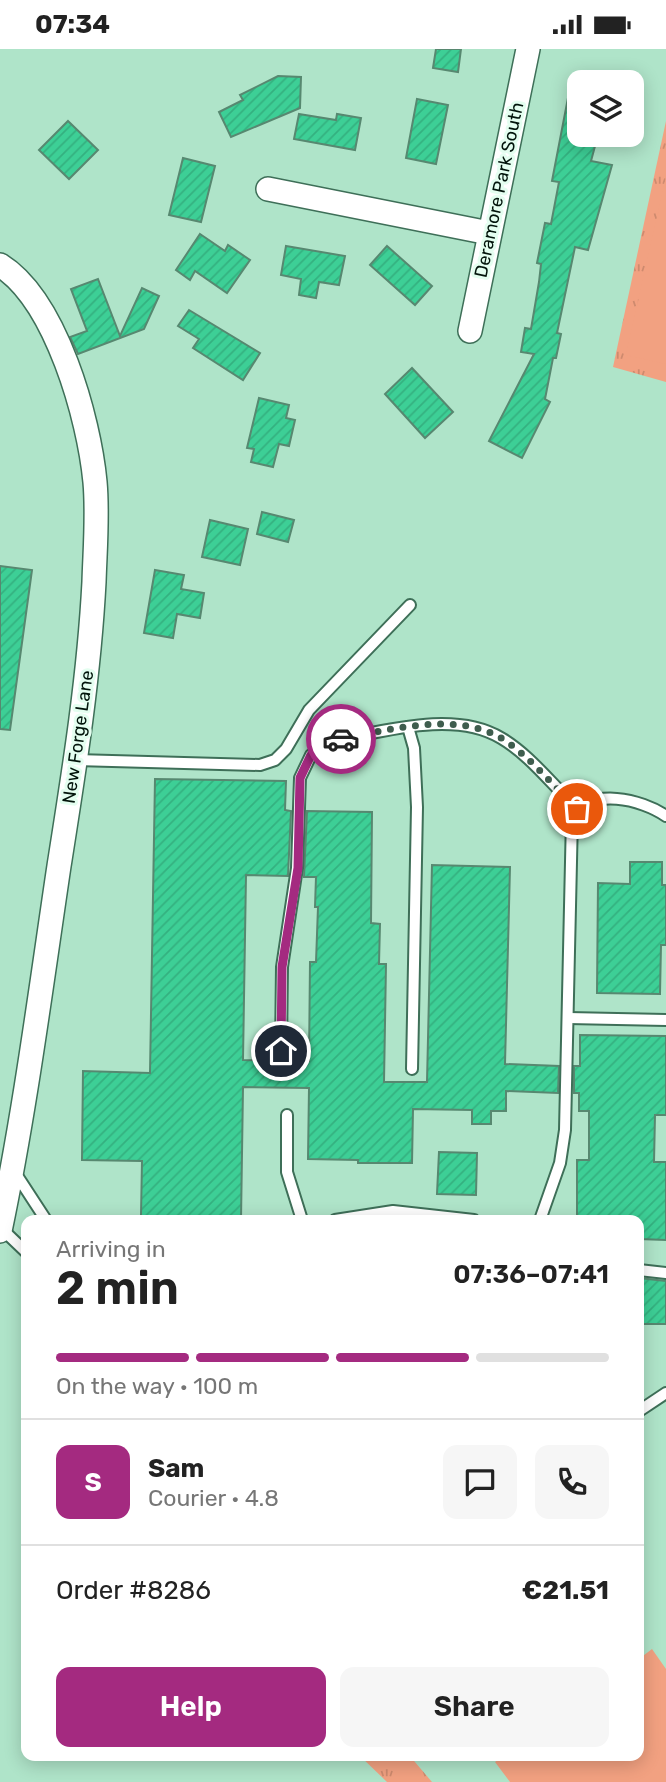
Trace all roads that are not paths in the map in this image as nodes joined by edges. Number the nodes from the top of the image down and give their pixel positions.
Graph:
1 (528, 49) edge
2 (268, 189) dead end
3 (489, 233) junction
4 (0, 265) edge
5 (470, 331) dead end
6 (410, 605) dead end
7 (408, 727) junction
8 (76, 760) junction
9 (577, 809) junction
10 (666, 816) edge
11 (568, 1019) junction
12 (666, 1020) edge
13 (281, 1051) dead end
14 (412, 1069) dead end
15 (287, 1115) dead end
16 (12, 1165) junction
17 (43, 1215) edge
18 (300, 1215) edge
19 (367, 1215) edge
20 (429, 1215) edge
21 (542, 1215) edge
22 (0, 1229) edge
23 (21, 1248) edge
24 (644, 1271) edge
25 (666, 1273) edge
26 (666, 1393) edge
27 (644, 1408) edge

1 - 3 street, Deramore Park South
2 - 3 street
3 - 5 street, Deramore Park South
4 - 8 street, New Forge Lane
6 - 8 lane
7 - 9 lane
7 - 13 lane
7 - 14 lane
8 - 16 street, New Forge Lane
9 - 10 lane
9 - 11 lane
11 - 12 lane
11 - 21 lane
15 - 18 lane
16 - 17 lane
16 - 22 street, New Forge Lane
19 - 20 lane
22 - 23 lane
24 - 25 lane
26 - 27 lane

